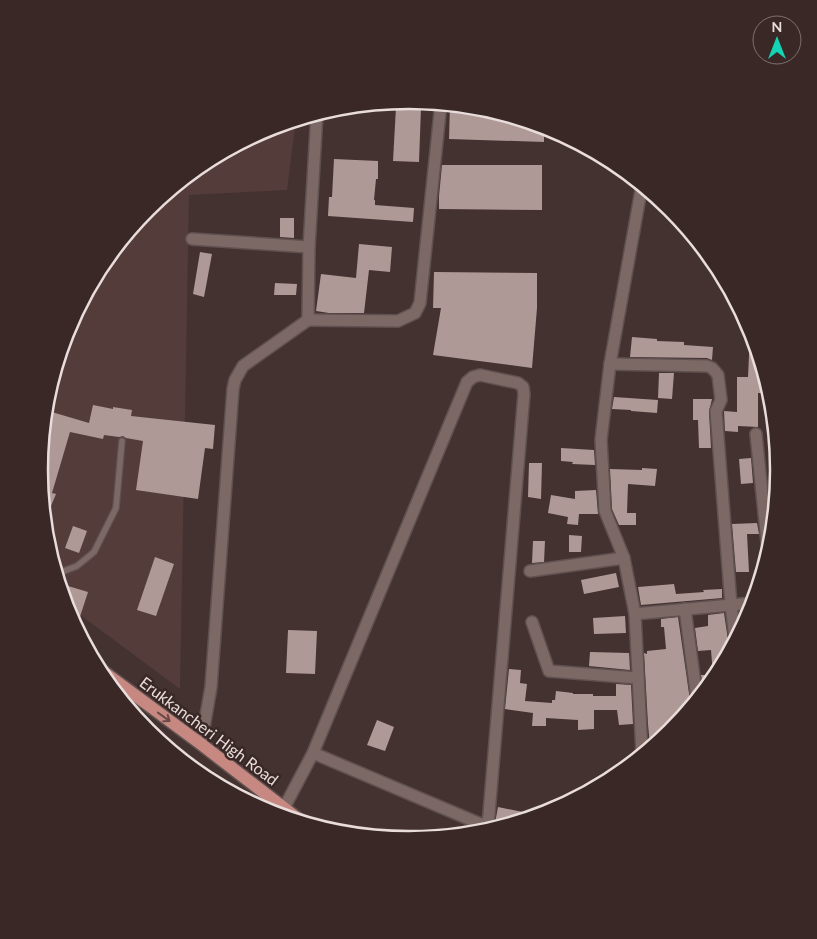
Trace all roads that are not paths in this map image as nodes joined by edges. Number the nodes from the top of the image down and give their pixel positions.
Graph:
1 (441, 110) edge
2 (317, 121) edge
3 (641, 193) edge
4 (192, 239) dead end
5 (309, 247) junction
6 (308, 320) junction
7 (610, 364) junction
8 (756, 434) dead end
9 (122, 441) dead end
10 (765, 524) edge
11 (624, 558) junction
12 (530, 570) dead end
13 (63, 571) edge
14 (744, 604) edge
15 (731, 605) junction
16 (685, 609) junction
17 (635, 614) junction
18 (532, 622) dead end
19 (733, 626) edge
20 (637, 678) junction
21 (116, 681) edge
22 (695, 689) edge
23 (201, 744) junction
24 (641, 745) edge
25 (313, 753) junction
26 (284, 808) joint
27 (487, 822) edge
28 (480, 824) edge

1 - 6 street
2 - 5 street
3 - 7 street
4 - 5 street
5 - 6 street
6 - 23 street
7 - 11 street
7 - 15 street
8 - 10 street
9 - 13 lane
11 - 12 street
11 - 17 street
14 - 15 street
15 - 16 street
15 - 19 street
16 - 17 street
16 - 22 street
17 - 20 street
18 - 20 street
20 - 24 street
21 -> 23 main road, Erukkancheri High Road
23 - 26 main road, Erukkancheri High Road
25 - 26 street
25 - 27 street
25 - 28 street

